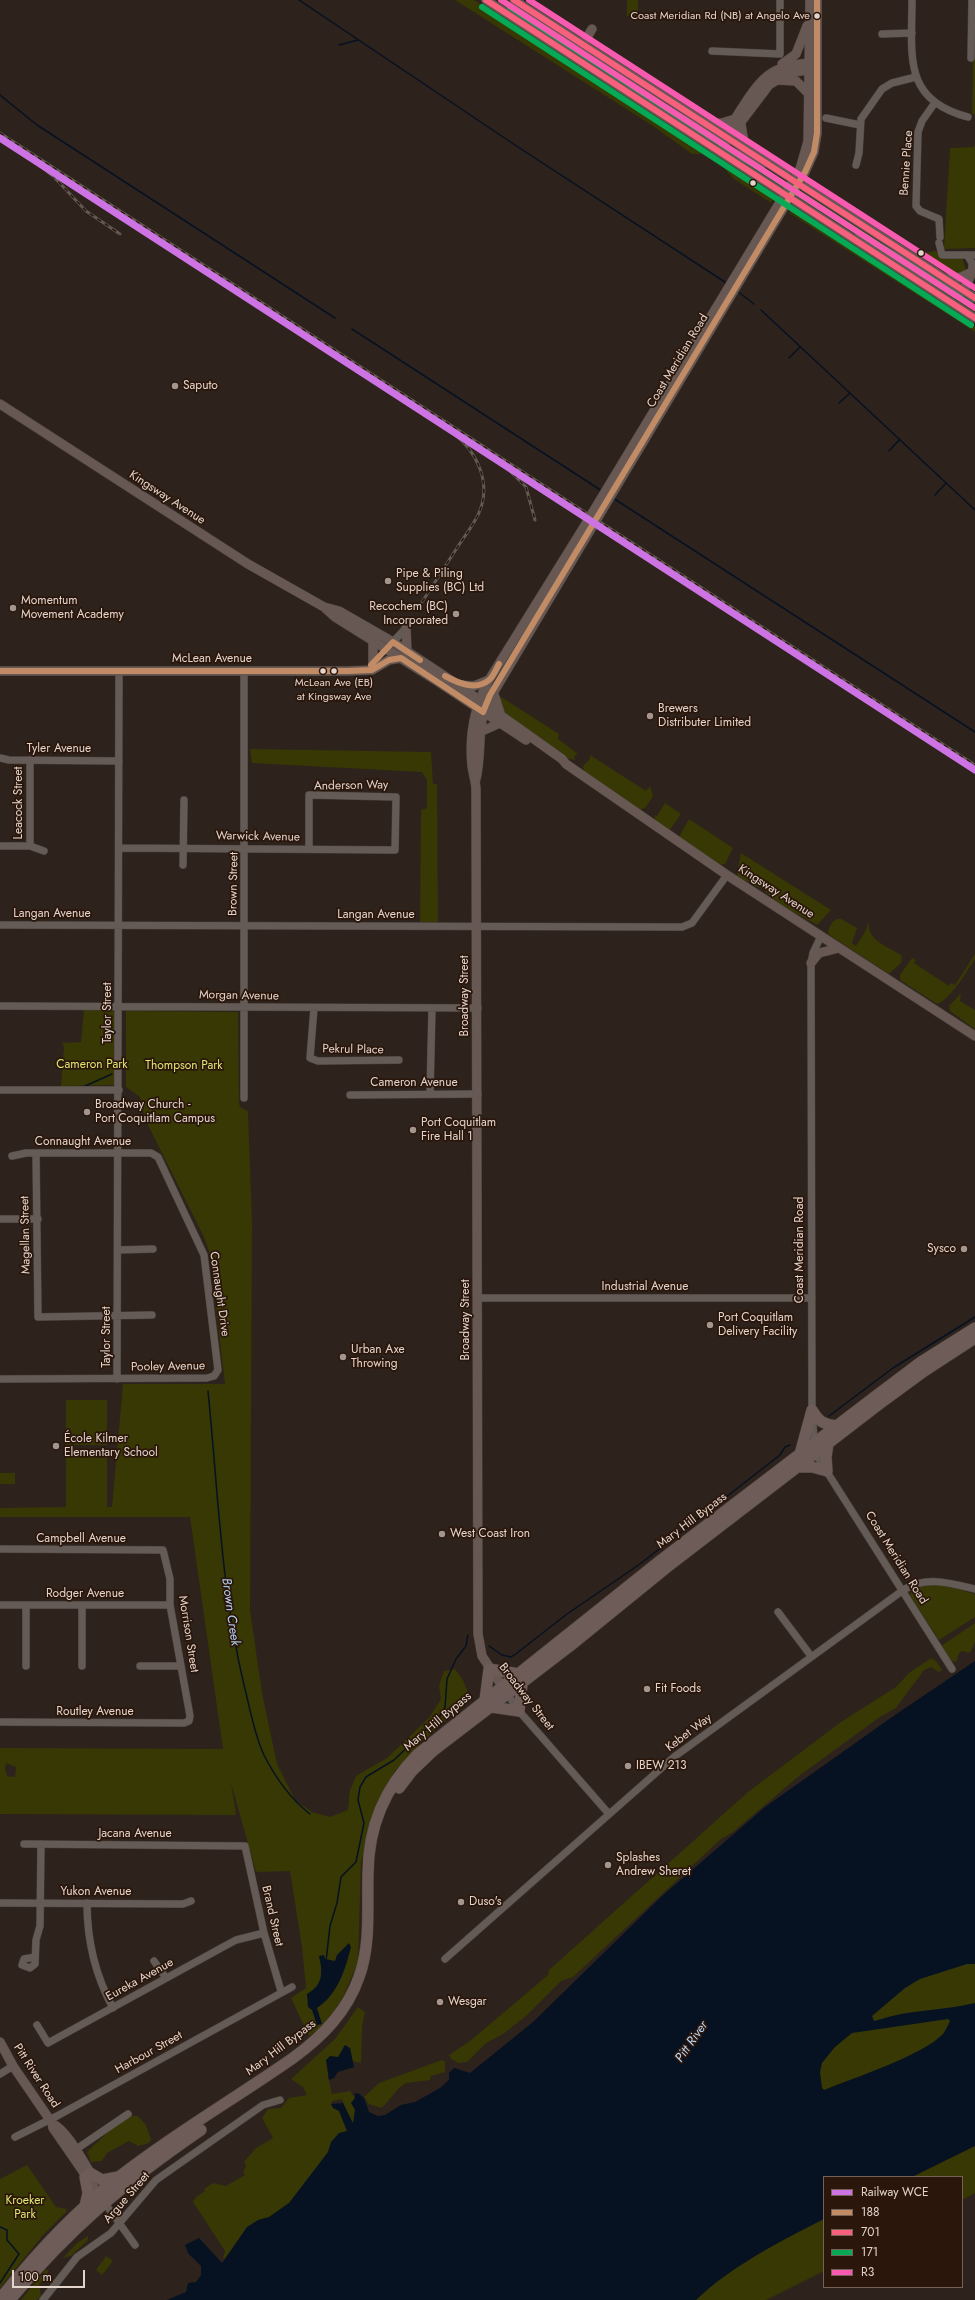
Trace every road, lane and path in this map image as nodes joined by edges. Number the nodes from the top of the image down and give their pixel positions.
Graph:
1 (486, 0) edge
2 (514, 0) edge
3 (780, 0) edge
4 (810, 0) edge
5 (817, 0) edge
6 (912, 0) edge
7 (972, 0) edge
8 (496, 7) junction
9 (810, 19) junction
10 (563, 32) junction
11 (912, 33) junction
12 (882, 34) dead end
13 (588, 35) junction
14 (583, 44) junction
15 (592, 50) junction
16 (712, 51) dead end
17 (971, 58) dead end
18 (813, 66) junction
19 (774, 76) junction
20 (916, 76) junction
21 (809, 94) junction
22 (934, 104) junction
23 (968, 117) dead end
24 (826, 118) dead end
25 (738, 121) junction
26 (707, 124) junction
27 (860, 125) junction
28 (725, 143) junction
29 (745, 149) junction
30 (856, 164) dead end
31 (772, 165) junction
32 (802, 170) junction
33 (833, 226) junction
34 (967, 255) junction
35 (975, 255) edge
36 (973, 271) edge
37 (946, 279) junction
38 (964, 291) junction
39 (975, 298) edge
40 (975, 318) edge
41 (0, 404) edge
42 (582, 537) junction
43 (324, 607) junction
44 (406, 628) joint
45 (373, 640) junction
46 (390, 646) junction
47 (404, 655) junction
48 (373, 663) junction
49 (0, 671) edge
50 (244, 671) junction
51 (362, 671) junction
52 (119, 672) junction
53 (489, 680) junction
54 (458, 685) junction
55 (493, 691) junction
56 (464, 699) junction
57 (481, 706) junction
58 (500, 720) junction
59 (472, 722) junction
60 (480, 732) junction
61 (0, 758) edge
62 (30, 760) junction
63 (119, 761) junction
64 (476, 780) junction
65 (184, 800) dead end
66 (0, 846) edge
67 (30, 846) junction
68 (120, 848) junction
69 (183, 848) junction
70 (245, 848) junction
71 (309, 849) junction
72 (395, 850) joint
73 (44, 851) dead end
74 (183, 865) dead end
75 (727, 875) junction
76 (0, 925) edge
77 (119, 925) junction
78 (244, 926) junction
79 (477, 927) junction
80 (821, 936) junction
81 (838, 948) junction
82 (811, 964) junction
83 (0, 1006) edge
84 (119, 1006) junction
85 (244, 1007) junction
86 (314, 1008) junction
87 (432, 1008) junction
88 (478, 1008) junction
89 (975, 1036) edge
90 (399, 1060) dead end
91 (0, 1090) edge
92 (119, 1090) junction
93 (430, 1094) junction
94 (478, 1094) junction
95 (350, 1095) dead end
96 (244, 1098) dead end
97 (36, 1153) junction
98 (119, 1153) junction
99 (154, 1154) joint
100 (12, 1156) dead end
101 (0, 1219) edge
102 (38, 1219) junction
103 (118, 1250) junction
104 (153, 1250) dead end
105 (478, 1298) junction
106 (812, 1298) junction
107 (152, 1315) dead end
108 (118, 1317) junction
109 (975, 1328) edge
110 (975, 1338) edge
111 (216, 1375) joint
112 (0, 1379) edge
113 (118, 1379) junction
114 (812, 1410) junction
115 (837, 1426) junction
116 (828, 1444) junction
117 (814, 1448) junction
118 (800, 1454) junction
119 (797, 1467) junction
120 (827, 1471) junction
121 (0, 1549) edge
122 (163, 1550) joint
123 (975, 1589) edge
124 (902, 1591) junction
125 (82, 1604) junction
126 (0, 1605) edge
127 (26, 1605) junction
128 (170, 1605) junction
129 (778, 1612) dead end
130 (811, 1656) junction
131 (26, 1666) dead end
132 (82, 1666) dead end
133 (140, 1666) dead end
134 (181, 1666) junction
135 (489, 1669) junction
136 (952, 1669) dead end
137 (520, 1679) junction
138 (505, 1691) junction
139 (488, 1703) junction
140 (519, 1711) junction
141 (189, 1720) joint
142 (0, 1722) edge
143 (609, 1814) junction
144 (24, 1844) dead end
145 (40, 1844) junction
146 (245, 1846) joint
147 (191, 1901) dead end
148 (0, 1903) edge
149 (40, 1903) junction
150 (87, 1903) junction
151 (264, 1933) junction
152 (35, 1957) dead end
153 (445, 1959) dead end
154 (154, 1961) dead end
155 (166, 1978) junction
156 (292, 1987) dead end
157 (281, 1991) junction
158 (113, 2008) junction
159 (37, 2025) dead end
160 (0, 2042) edge
161 (13, 2066) junction
162 (0, 2074) edge
163 (280, 2100) dead end
164 (128, 2114) dead end
165 (51, 2121) junction
166 (15, 2137) dead end
167 (71, 2150) junction
168 (88, 2175) junction
169 (120, 2176) junction
170 (101, 2196) junction
171 (85, 2206) junction
172 (119, 2223) junction
173 (135, 2245) dead end
174 (0, 2299) edge
175 (10, 2300) edge
176 (43, 2300) edge

1 - 8 main road
2 - 10 main road
3 - 16 street
4 - 9 main road, Coast Meridian Road
5 - 18 main road, Coast Meridian Road
6 - 11 street
7 - 17 street
8 - 14 main road
8 - 28 main road
9 - 18 main road, Coast Meridian Road
9 - 19 main road
10 - 13 main road
10 - 14 main road
11 - 12 street
11 - 20 street
13 - 14 main road
13 - 15 main road
14 - 15 main road
15 - 26 main road
18 - 19 main road
18 - 21 main road, Coast Meridian Road
18 - 32 main road, Coast Meridian Road
19 - 21 main road
19 - 25 main road
20 - 22 street
20 - 27 street
21 - 32 main road, Coast Meridian Road
22 - 23 street
22 - 34 street, Bennie Place
24 - 27 street
25 - 26 main road
25 - 28 main road
25 - 29 main road
26 - 28 main road
27 - 30 street
28 - 29 main road
28 - 31 main road
28 - 33 main road
29 - 31 main road
31 - 37 main road
32 - 42 main road, Coast Meridian Road, bridge
33 - 38 main road
33 - 40 main road
34 - 35 street
34 - 36 street
36 - 37 main road
36 - 38 main road
37 - 38 main road
38 - 39 main road
41 - 43 main road, Kingsway Avenue
42 - 53 main road, Coast Meridian Road
42 - 55 main road, Coast Meridian Road
43 - 45 main road, Kingsway Avenue
43 - 46 main road, Kingsway Avenue
44 - 46 street
44 - 47 main road
45 - 46 main road, Kingsway Avenue
45 - 48 main road
46 - 47 main road, Kingsway Avenue
46 - 48 main road
47 - 51 main road, McLean Avenue
47 - 54 main road, Kingsway Avenue
47 - 56 main road, Kingsway Avenue
48 - 51 main road
49 - 52 main road, McLean Avenue
50 - 51 main road, McLean Avenue
50 - 52 main road, McLean Avenue
50 - 70 street, Brown Street
52 - 63 street, Taylor Street
53 - 54 main road
53 - 57 main road, Coast Meridian Road
54 - 57 main road, Kingsway Avenue
55 - 57 main road, Coast Meridian Road
55 - 58 main road
56 - 57 main road, Kingsway Avenue
56 - 59 main road
57 - 58 main road, Kingsway Avenue
57 - 59 main road, Broadway Street
57 - 60 main road, Broadway Street
58 - 60 main road
58 - 75 main road, Kingsway Avenue
59 - 64 main road, Broadway Street
60 - 64 main road, Broadway Street
61 - 62 street, Tyler Avenue
62 - 63 street, Tyler Avenue
62 - 67 street, Leacock Street
63 - 68 street, Taylor Street
64 - 79 main road, Broadway Street
65 - 69 street
66 - 67 street
67 - 73 street
68 - 69 street, Warwick Avenue
68 - 77 street, Taylor Street
69 - 70 street, Warwick Avenue
69 - 74 street
70 - 71 street, Warwick Avenue
70 - 78 street, Brown Street
71 - 72 street, Warwick Avenue
71 - 72 street, Anderson Way
75 - 79 street, Langan Avenue
75 - 80 main road, Kingsway Avenue
76 - 77 street, Langan Avenue
77 - 78 street, Langan Avenue
77 - 84 street, Taylor Street
78 - 79 street, Langan Avenue
78 - 85 street, Brown Street
79 - 88 main road, Broadway Street
80 - 81 main road, Kingsway Avenue
80 - 82 street, Coast Meridian Road
81 - 82 main road
81 - 89 main road, Kingsway Avenue
82 - 106 street, Coast Meridian Road
83 - 84 street, Morgan Avenue
84 - 85 street, Morgan Avenue
84 - 92 street, Taylor Street
85 - 86 street, Morgan Avenue
85 - 96 street, Brown Street
86 - 87 street, Morgan Avenue
86 - 90 street, Pekrul Place
87 - 88 street, Morgan Avenue
87 - 93 street
88 - 94 main road, Broadway Street
91 - 92 street
92 - 98 street, Taylor Street
93 - 94 street, Cameron Avenue
93 - 95 street, Cameron Avenue
94 - 105 main road, Broadway Street
97 - 98 street, Connaught Avenue
97 - 100 street, Connaught Avenue
97 - 102 street, Magellan Street
98 - 99 street, Connaught Avenue
98 - 103 street, Taylor Street
99 - 111 street, Connaught Drive
101 - 102 street
102 - 108 street, Magellan Street
103 - 104 street
103 - 108 street, Taylor Street
105 - 106 street, Industrial Avenue
105 - 135 main road, Broadway Street
106 - 114 street, Coast Meridian Road
107 - 108 street
108 - 113 street, Taylor Street
109 - 115 highway, Mary Hill Bypass
110 - 116 highway, Mary Hill Bypass
111 - 113 street, Pooley Avenue
112 - 113 street, Pooley Avenue
114 - 115 highway
114 - 117 street, Coast Meridian Road
114 - 118 highway
115 - 117 highway, Mary Hill Bypass
116 - 117 highway, Mary Hill Bypass
116 - 120 highway
117 - 118 highway, Mary Hill Bypass
117 - 119 highway, Mary Hill Bypass
117 - 120 street, Coast Meridian Road
118 - 137 highway, Mary Hill Bypass
119 - 120 highway
119 - 137 highway, Mary Hill Bypass
120 - 124 street, Coast Meridian Road
121 - 122 street, Campbell Avenue
122 - 128 street, Morrison Street
123 - 124 street, Kebet Way
124 - 130 street, Kebet Way
124 - 136 street, Coast Meridian Road
125 - 127 street, Rodger Avenue
125 - 128 street, Rodger Avenue
125 - 132 street
126 - 127 street, Rodger Avenue
127 - 131 street
128 - 134 street, Morrison Street
129 - 130 street
130 - 143 street, Kebet Way
133 - 134 street
134 - 141 street, Morrison Street
135 - 137 highway
135 - 138 main road, Broadway Street
135 - 139 highway
137 - 138 highway, Mary Hill Bypass
137 - 140 highway
138 - 139 highway, Mary Hill Bypass
138 - 140 street, Broadway Street
139 - 140 highway
139 - 169 highway, Mary Hill Bypass
139 - 170 highway, Mary Hill Bypass
140 - 143 street, Broadway Street
141 - 142 street, Routley Avenue
143 - 153 street, Kebet Way
144 - 145 street, Jacana Avenue
145 - 146 street, Jacana Avenue
145 - 149 street
146 - 151 street, Brand Street
147 - 150 street, Yukon Avenue
148 - 149 street, Yukon Avenue
149 - 150 street, Yukon Avenue
149 - 152 street
150 - 158 street
151 - 155 street, Eureka Avenue
151 - 157 street, Brand Street
154 - 155 street
155 - 158 street, Eureka Avenue
156 - 157 street, Harbour Street
157 - 165 street, Harbour Street
158 - 159 street, Eureka Avenue
160 - 161 main road, Pitt River Road
161 - 162 street
161 - 165 main road, Pitt River Road
163 - 172 street, Argue Street
164 - 167 street
165 - 166 street, Harbour Street
165 - 167 main road, Pitt River Road
167 - 168 main road, Pitt River Road
168 - 169 highway
168 - 170 main road, Pitt River Road
168 - 171 highway
169 - 170 highway, Mary Hill Bypass
170 - 171 highway, Mary Hill Bypass
170 - 172 street, Pitt River Road
170 - 175 highway, Mary Hill Bypass
171 - 174 highway, Mary Hill Bypass
172 - 173 street, Pitt River Road
172 - 176 street, Argue Street

